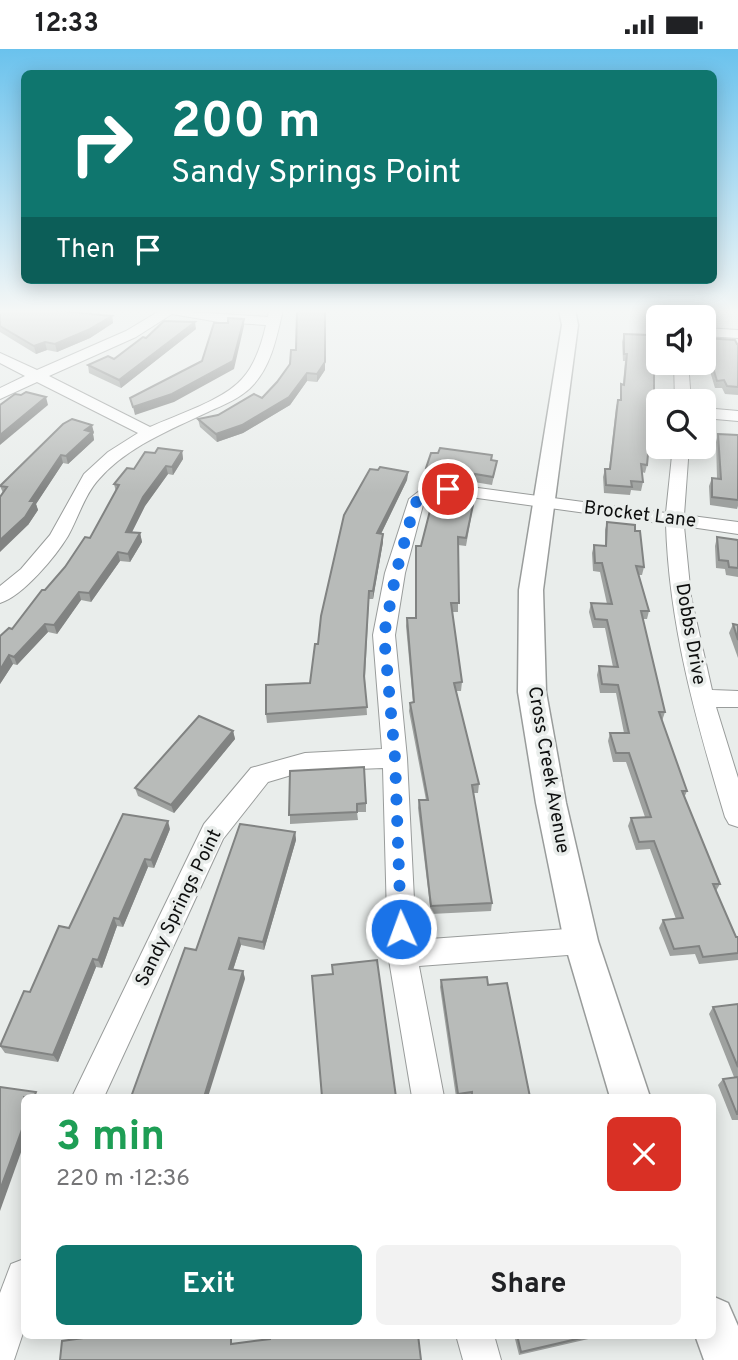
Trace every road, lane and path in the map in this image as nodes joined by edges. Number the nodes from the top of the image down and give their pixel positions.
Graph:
1 (29, 371) edge
2 (46, 371) edge
3 (254, 371) edge
4 (563, 371) edge
5 (37, 375) junction
6 (0, 394) edge
7 (716, 414) edge
8 (738, 416) edge
9 (150, 433) junction
10 (680, 459) edge
11 (542, 502) junction
12 (675, 520) junction
13 (738, 528) edge
14 (0, 596) edge
15 (701, 698) junction
16 (738, 699) edge
17 (395, 758) junction
18 (738, 817) edge
19 (581, 941) junction
20 (402, 954) junction
21 (89, 1094) edge
22 (427, 1094) edge
23 (629, 1094) edge
24 (21, 1286) edge
25 (716, 1329) edge
26 (476, 1339) edge
27 (0, 1347) edge
28 (482, 1360) edge
29 (728, 1360) edge

1 - 5 street
2 - 5 street
3 - 9 street
4 - 11 street, Cross Creek Avenue
5 - 6 street
5 - 9 street
7 - 8 street
9 - 14 street
10 - 12 street, Dobbs Drive
11 - 12 street, Brocket Lane
11 - 17 street
11 - 19 street, Cross Creek Avenue
12 - 13 street, Brocket Lane
12 - 15 street, Dobbs Drive
15 - 16 street
15 - 18 street, Dobbs Drive
17 - 20 street
17 - 21 street, Sandy Springs Point
19 - 20 street
19 - 23 street, Cross Creek Avenue
20 - 22 street
24 - 27 street
25 - 29 street
26 - 28 street

